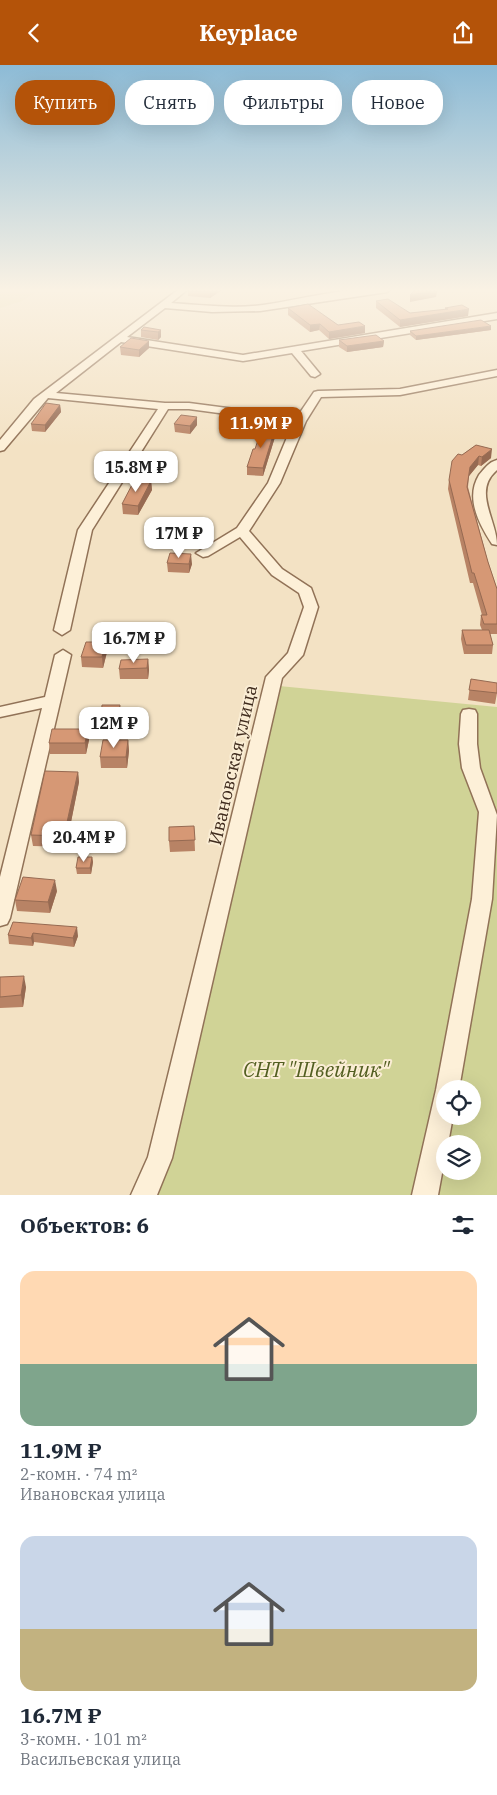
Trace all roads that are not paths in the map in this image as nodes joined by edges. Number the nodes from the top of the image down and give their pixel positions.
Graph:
1 (115, 342) edge
2 (138, 342) edge
3 (339, 342) edge
4 (294, 349) junction
5 (497, 373) edge
6 (315, 374) dead end
7 (46, 395) junction
8 (165, 406) junction
9 (300, 421) junction
10 (0, 448) edge
11 (497, 464) edge
12 (242, 531) junction
13 (497, 541) edge
14 (203, 553) dead end
15 (62, 630) dead end
16 (63, 655) dead end
17 (52, 701) junction
18 (0, 712) edge
19 (469, 714) dead end
20 (0, 918) edge
21 (448, 1080) edge
22 (439, 1125) edge
23 (144, 1195) edge
24 (425, 1195) edge

1 - 7 street
2 - 4 street
3 - 4 street
4 - 6 street
5 - 9 street
7 - 8 street
7 - 10 street
8 - 9 street
8 - 15 street
9 - 12 street
11 - 13 street
12 - 14 street
12 - 23 street, Ивановская улица
16 - 17 street
17 - 18 street
17 - 20 street
19 - 21 street
22 - 24 street

